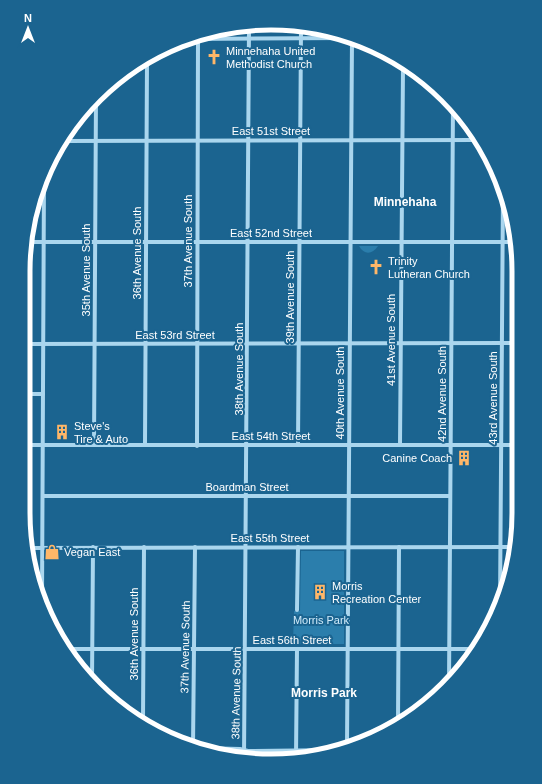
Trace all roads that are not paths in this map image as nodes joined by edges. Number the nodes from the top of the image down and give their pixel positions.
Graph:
1 (249, 31) edge
2 (301, 32) edge
3 (209, 38) edge
4 (249, 38) junction
5 (301, 38) junction
6 (333, 38) edge
7 (198, 42) edge
8 (352, 44) edge
9 (147, 65) edge
10 (403, 70) edge
11 (96, 106) edge
12 (453, 113) edge
13 (147, 140) junction
14 (198, 140) junction
15 (249, 140) junction
16 (300, 140) junction
17 (351, 140) junction
18 (402, 140) junction
19 (452, 140) junction
20 (473, 140) edge
21 (68, 141) edge
22 (96, 141) junction
23 (44, 191) edge
24 (503, 206) edge
25 (32, 242) edge
26 (44, 242) junction
27 (95, 242) junction
28 (146, 242) junction
29 (197, 242) junction
30 (248, 242) junction
31 (299, 242) junction
32 (350, 242) junction
33 (401, 242) junction
34 (452, 242) junction
35 (503, 242) junction
36 (510, 242) edge
37 (452, 343) junction
38 (502, 343) junction
39 (512, 343) edge
40 (30, 344) edge
41 (44, 344) junction
42 (95, 344) junction
43 (146, 344) junction
44 (197, 344) junction
45 (248, 344) junction
46 (298, 344) junction
47 (350, 344) junction
48 (401, 344) junction
49 (30, 394) edge
50 (43, 394) junction
51 (30, 445) edge
52 (43, 445) junction
53 (94, 445) junction
54 (298, 445) junction
55 (349, 445) junction
56 (400, 445) junction
57 (451, 445) junction
58 (502, 445) junction
59 (512, 445) edge
60 (146, 446) junction
61 (197, 446) junction
62 (247, 446) junction
63 (43, 496) junction
64 (247, 496) junction
65 (349, 496) junction
66 (450, 496) junction
67 (93, 547) junction
68 (144, 547) junction
69 (195, 547) junction
70 (246, 547) junction
71 (298, 547) junction
72 (348, 547) junction
73 (399, 547) junction
74 (450, 547) junction
75 (501, 547) junction
76 (509, 547) edge
77 (33, 548) edge
78 (43, 548) junction
79 (500, 586) edge
80 (42, 588) edge
81 (297, 610) dead end
82 (73, 649) edge
83 (144, 649) junction
84 (194, 649) junction
85 (246, 649) junction
86 (297, 649) junction
87 (347, 649) junction
88 (398, 649) junction
89 (449, 649) junction
90 (470, 649) edge
91 (93, 650) junction
92 (92, 674) edge
93 (449, 675) edge
94 (143, 717) edge
95 (398, 718) edge
96 (193, 741) edge
97 (347, 741) edge
98 (225, 749) edge
99 (244, 750) junction
100 (296, 750) junction
101 (313, 750) edge

1 - 4 street, 38th Avenue South
2 - 5 street, 39th Avenue South
3 - 4 street
4 - 5 street
4 - 15 street, 38th Avenue South
5 - 6 street
5 - 16 street, 39th Avenue South
7 - 14 street, 37th Avenue South
8 - 17 street, 40th Avenue South
9 - 13 street, 36th Avenue South
10 - 18 street, 41st Avenue South
11 - 22 street, 35th Avenue South
12 - 19 street, 42nd Avenue South
13 - 14 street, East 51st Street
13 - 22 street, East 51st Street
13 - 28 street, 36th Avenue South
14 - 15 street, East 51st Street
14 - 29 street, 37th Avenue South
15 - 16 street, East 51st Street
15 - 30 street, 38th Avenue South
16 - 17 street, East 51st Street
16 - 31 street, 39th Avenue South
17 - 18 street, East 51st Street
17 - 32 street, 40th Avenue South
18 - 19 street, East 51st Street
18 - 33 street, 41st Avenue South
19 - 20 street, East 51st Street
19 - 34 street, 42nd Avenue South
21 - 22 street, East 51st Street
22 - 27 street, 35th Avenue South
23 - 26 street
24 - 35 street, 43rd Avenue South
25 - 26 street, East 52nd Street
26 - 27 street, East 52nd Street
26 - 41 street
27 - 28 street, East 52nd Street
27 - 42 street, 35th Avenue South
28 - 29 street, East 52nd Street
28 - 43 street, 36th Avenue South
29 - 30 street, East 52nd Street
29 - 44 street, 37th Avenue South
30 - 31 street, East 52nd Street
30 - 45 street, 38th Avenue South
31 - 32 street, East 52nd Street
31 - 46 street, 39th Avenue South
32 - 33 street, East 52nd Street
32 - 47 street, 40th Avenue South
33 - 34 street, East 52nd Street
33 - 48 street, 41st Avenue South
34 - 35 street, East 52nd Street
34 - 37 street, 42nd Avenue South
35 - 36 street, East 52nd Street
35 - 38 street, 43rd Avenue South
37 - 38 street, East 53rd Street
37 - 48 street, East 53rd Street
37 - 57 street, 42nd Avenue South
38 - 39 street, East 53rd Street
38 - 58 street, 43rd Avenue South
40 - 41 street, East 53rd Street
41 - 42 street, East 53rd Street
41 - 50 street
42 - 43 street, East 53rd Street
42 - 53 street, 35th Avenue South
43 - 44 street, East 53rd Street
43 - 60 street, 36th Avenue South
44 - 45 street, East 53rd Street
44 - 61 street, 37th Avenue South
45 - 46 street, East 53rd Street
45 - 62 street, 38th Avenue South
46 - 47 street, East 53rd Street
46 - 54 street, 39th Avenue South
47 - 48 street, East 53rd Street
47 - 55 street, 40th Avenue South
48 - 56 street, 41st Avenue South
49 - 50 street
50 - 52 street
51 - 52 street, East 54th Street
52 - 53 street, East 54th Street
52 - 63 street
53 - 60 street, East 54th Street
54 - 55 street, East 54th Street
54 - 62 street, East 54th Street
55 - 56 street, East 54th Street
55 - 65 street, 40th Avenue South
56 - 57 street, East 54th Street
57 - 58 street, East 54th Street
57 - 66 street, 42nd Avenue South
58 - 59 street, East 54th Street
58 - 75 street, 43rd Avenue South
60 - 61 street, East 54th Street
61 - 62 street, East 54th Street
62 - 64 street, 38th Avenue South
63 - 64 street, Boardman Street
63 - 78 street
64 - 65 street, Boardman Street
64 - 70 street, 38th Avenue South
65 - 66 street, Boardman Street
65 - 72 street, 40th Avenue South
66 - 74 street, 42nd Avenue South
67 - 68 street, East 55th Street
67 - 78 street, East 55th Street
67 - 91 street
68 - 69 street, East 55th Street
68 - 83 street, 36th Avenue South
69 - 70 street, East 55th Street
69 - 84 street, 37th Avenue South
70 - 71 street, East 55th Street
70 - 85 street, 38th Avenue South
71 - 72 street, East 55th Street
71 - 81 street
72 - 73 street, East 55th Street
72 - 87 street, 40th Avenue South
73 - 74 street, East 55th Street
73 - 88 street
74 - 75 street, East 55th Street
74 - 89 street, 42nd Avenue South
75 - 76 street, East 55th Street
75 - 79 street, 43rd Avenue South
77 - 78 street, East 55th Street
78 - 80 street
82 - 91 street, East 56th Street
83 - 84 street, East 56th Street
83 - 91 street, East 56th Street
83 - 94 street, 36th Avenue South
84 - 85 street, East 56th Street
84 - 96 street, 37th Avenue South
85 - 86 street, East 56th Street
85 - 99 street, 38th Avenue South
86 - 87 street, East 56th Street
86 - 100 street
87 - 88 street, East 56th Street
87 - 97 street, 40th Avenue South
88 - 89 street, East 56th Street
88 - 95 street
89 - 90 street, East 56th Street
89 - 93 street, 42nd Avenue South
91 - 92 street
98 - 99 street
99 - 100 street
100 - 101 street

